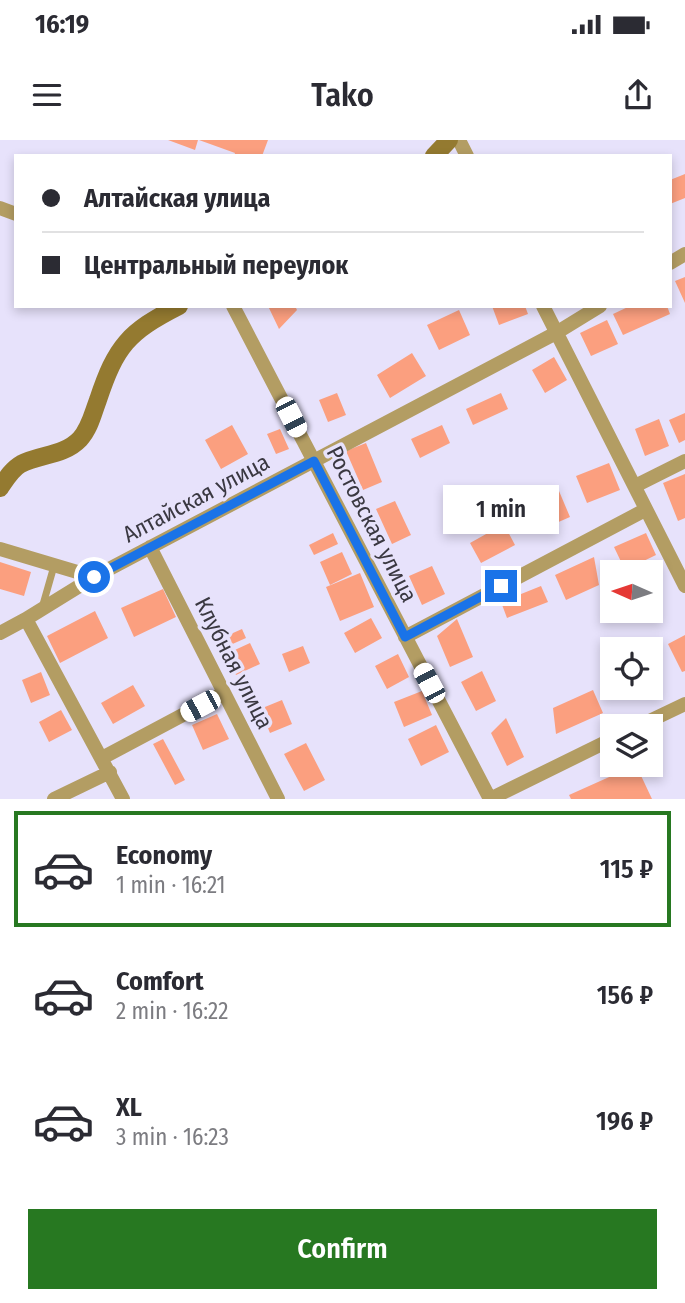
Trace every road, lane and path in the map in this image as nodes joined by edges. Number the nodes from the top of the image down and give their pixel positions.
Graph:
1 (449, 140) edge
2 (436, 154) edge
3 (176, 308) edge
4 (234, 308) edge
5 (544, 308) edge
6 (597, 308) edge
7 (556, 333) junction
8 (314, 461) junction
9 (685, 461) edge
10 (635, 486) junction
11 (0, 488) edge
12 (645, 510) junction
13 (150, 547) junction
14 (0, 549) edge
15 (54, 565) junction
16 (94, 577) junction
17 (685, 586) edge
18 (41, 610) junction
19 (26, 619) junction
20 (0, 632) edge
21 (405, 637) junction
22 (224, 693) junction
23 (685, 704) edge
24 (663, 715) edge
25 (600, 745) edge
26 (102, 758) junction
27 (110, 772) junction
28 (54, 799) edge
29 (123, 799) edge
30 (278, 799) edge
31 (490, 799) edge

1 - 2 street
3 - 11 street
4 - 8 street, Ростовская улица
5 - 7 street
6 - 7 street, Алтайская улица
7 - 8 street, Алтайская улица
7 - 10 street
8 - 13 street, Алтайская улица
8 - 21 street, Ростовская улица
9 - 10 street
10 - 12 street
12 - 17 street
12 - 21 street
13 - 16 street, Алтайская улица
13 - 22 street, Клубная улица
14 - 15 street
15 - 16 street
15 - 18 lane
16 - 18 street, Алтайская улица
18 - 19 street, Алтайская улица
19 - 20 street, Алтайская улица
19 - 26 street
21 - 31 street, Ростовская улица
22 - 26 street
22 - 30 street, Клубная улица
23 - 24 street
25 - 31 street
26 - 27 street
27 - 28 street
27 - 29 street

